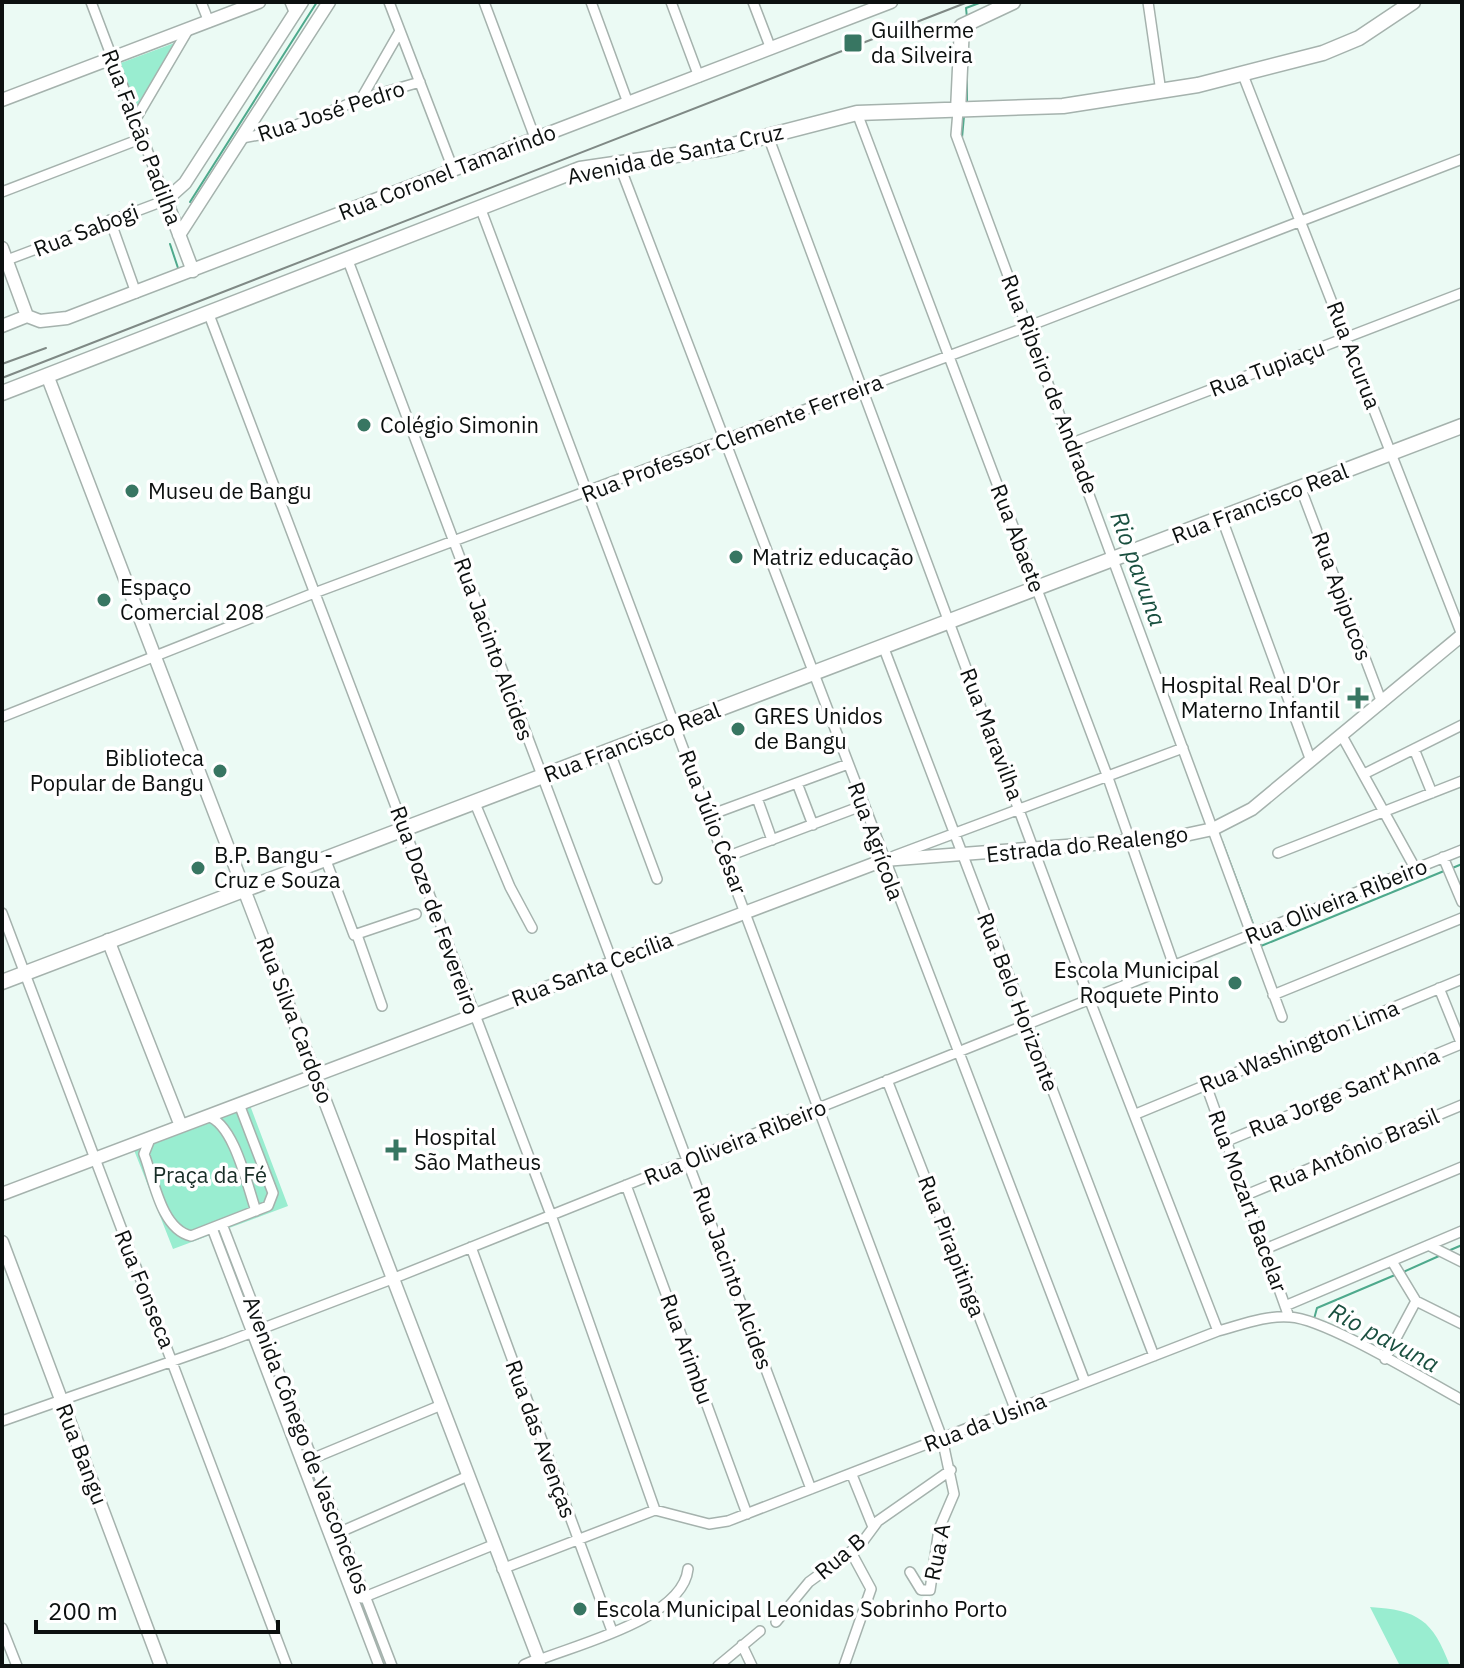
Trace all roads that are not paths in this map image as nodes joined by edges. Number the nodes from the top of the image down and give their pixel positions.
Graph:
1 (91, 2) edge
2 (201, 2) edge
3 (259, 2) edge
4 (302, 2) edge
5 (329, 2) edge
6 (389, 2) edge
7 (484, 2) edge
8 (591, 2) edge
9 (671, 2) edge
10 (753, 2) edge
11 (891, 2) edge
12 (1013, 2) edge
13 (1148, 2) edge
14 (1413, 2) edge
15 (292, 8) edge
16 (209, 22) junction
17 (188, 30) junction
18 (400, 31) junction
19 (771, 49) junction
20 (112, 59) junction
21 (1243, 75) junction
22 (699, 77) junction
23 (420, 82) junction
24 (1161, 92) junction
25 (361, 99) junction
26 (2, 100) edge
27 (628, 103) junction
28 (958, 111) junction
29 (857, 113) junction
30 (134, 122) junction
31 (768, 136) junction
32 (242, 138) junction
33 (535, 138) junction
34 (140, 139) junction
35 (1462, 159) edge
36 (619, 164) junction
37 (453, 169) junction
38 (2, 192) edge
39 (166, 200) junction
40 (480, 207) junction
41 (110, 220) junction
42 (1301, 220) junction
43 (179, 235) junction
44 (4, 254) edge
45 (347, 258) junction
46 (193, 271) junction
47 (136, 293) junction
48 (1462, 293) edge
49 (208, 312) junction
50 (27, 316) junction
51 (1031, 325) junction
52 (2, 326) edge
53 (1347, 337) junction
54 (949, 355) junction
55 (47, 375) junction
56 (864, 387) junction
57 (2, 393) edge
58 (1462, 426) edge
59 (724, 440) junction
60 (1074, 443) junction
61 (1392, 452) junction
62 (1301, 489) junction
63 (589, 492) junction
64 (1222, 519) junction
65 (455, 542) junction
66 (1115, 559) junction
67 (1037, 589) junction
68 (317, 592) junction
69 (949, 621) junction
70 (1462, 635) edge
71 (883, 646) junction
72 (157, 655) junction
73 (814, 672) junction
74 (1382, 703) junction
75 (2, 717) edge
76 (676, 725) junction
77 (1462, 725) edge
78 (1342, 736) junction
79 (1183, 748) junction
80 (1414, 749) junction
81 (609, 750) junction
82 (1311, 761) junction
83 (848, 764) junction
84 (1364, 774) junction
85 (1107, 775) junction
86 (541, 776) junction
87 (1462, 781) edge
88 (797, 783) junction
89 (1432, 793) junction
90 (757, 798) junction
91 (474, 801) junction
92 (864, 805) junction
93 (1020, 807) junction
94 (1385, 813) junction
95 (710, 815) junction
96 (813, 825) junction
97 (406, 827) junction
98 (1213, 829) junction
99 (954, 831) junction
100 (772, 840) junction
101 (1128, 841) junction
102 (1036, 850) junction
103 (1462, 850) edge
104 (1278, 853) dead end
105 (963, 856) junction
106 (726, 857) junction
107 (1443, 857) junction
108 (325, 858) junction
109 (884, 860) junction
110 (1415, 868) junction
111 (657, 879) dead end
112 (245, 888) junction
113 (1462, 902) edge
114 (746, 911) junction
115 (2, 913) edge
116 (416, 914) dead end
117 (1462, 918) edge
118 (532, 928) dead end
119 (357, 935) junction
120 (1250, 935) junction
121 (108, 940) junction
122 (612, 962) junction
123 (1174, 966) junction
124 (25, 971) junction
125 (1462, 979) edge
126 (2, 982) edge
127 (1439, 988) junction
128 (1273, 995) junction
129 (1090, 1001) junction
130 (382, 1006) dead end
131 (472, 1014) junction
132 (1282, 1017) dead end
133 (1026, 1025) junction
134 (1462, 1044) edge
135 (956, 1052) junction
136 (316, 1075) junction
137 (887, 1080) junction
138 (1206, 1085) junction
139 (239, 1104) junction
140 (1462, 1105) edge
141 (819, 1109) junction
142 (1136, 1114) junction
143 (207, 1116) junction
144 (181, 1126) junction
145 (153, 1137) junction
146 (1227, 1141) junction
147 (93, 1159) junction
148 (689, 1161) junction
149 (1462, 1167) edge
150 (626, 1185) junction
151 (2, 1194) edge
152 (1246, 1195) junction
153 (256, 1211) junction
154 (551, 1215) junction
155 (217, 1226) junction
156 (1462, 1231) edge
157 (2, 1242) edge
158 (1430, 1246) junction
159 (471, 1247) junction
160 (1265, 1249) junction
161 (1462, 1262) edge
162 (1393, 1263) junction
163 (392, 1279) junction
164 (1416, 1301) junction
165 (1285, 1306) junction
166 (1289, 1317) junction
167 (1462, 1324) edge
168 (263, 1329) junction
169 (1218, 1331) junction
170 (252, 1333) junction
171 (1154, 1356) junction
172 (1385, 1359) junction
173 (174, 1362) junction
174 (1085, 1382) junction
175 (1462, 1400) edge
176 (62, 1402) junction
177 (439, 1406) junction
178 (1016, 1411) junction
179 (2, 1421) edge
180 (942, 1438) junction
181 (313, 1459) junction
182 (302, 1463) junction
183 (951, 1470) junction
184 (852, 1475) junction
185 (468, 1476) junction
186 (811, 1489) junction
187 (655, 1510) junction
188 (747, 1514) junction
189 (873, 1527) junction
190 (341, 1532) junction
191 (331, 1536) junction
192 (577, 1539) junction
193 (493, 1545) junction
194 (851, 1552) junction
195 (502, 1569) junction
196 (688, 1569) dead end
197 (910, 1572) dead end
198 (365, 1596) junction
199 (355, 1600) junction
200 (776, 1622) dead end
201 (2, 1628) edge
202 (612, 1631) junction
203 (760, 1631) dead end
204 (742, 1645) junction
205 (540, 1663) edge
206 (17, 1666) edge
207 (161, 1666) edge
208 (287, 1666) edge
209 (379, 1666) edge
210 (392, 1666) edge
211 (525, 1666) edge
212 (718, 1666) edge
213 (752, 1666) edge
214 (844, 1666) edge

1 - 20 street, Rua Falcão Padilha
2 - 16 street
3 - 16 street
4 - 15 street
5 - 32 street
6 - 18 street
7 - 33 street
8 - 27 street
9 - 22 street
10 - 19 street
11 - 19 street, Rua Coronel Tamarindo
12 - 28 main road
13 - 24 street
14 - 21 main road, Avenida de Santa Cruz
15 - 39 street
16 - 17 street
17 - 20 street
17 - 30 street
18 - 23 street
18 - 25 street
19 - 22 street, Rua Coronel Tamarindo
20 - 26 street
20 - 30 street, Rua Falcão Padilha
21 - 24 main road, Avenida de Santa Cruz
21 - 42 street, Rua Acurua
22 - 27 street, Rua Coronel Tamarindo
23 - 25 street, Rua José Pedro
23 - 37 street
24 - 28 main road, Avenida de Santa Cruz
25 - 32 street, Rua José Pedro
27 - 33 street, Rua Coronel Tamarindo
28 - 29 main road, Avenida de Santa Cruz
28 - 51 street, Rua Ribeiro de Andrade
29 - 31 main road, Avenida de Santa Cruz
29 - 54 street, Rua Abaete
30 - 34 street, Rua Falcão Padilha
31 - 36 main road, Avenida de Santa Cruz
31 - 56 street, Rua Maravilha
32 - 43 street
33 - 37 street, Rua Coronel Tamarindo
34 - 38 street
34 - 39 street, Rua Falcão Padilha
35 - 42 street, Rua Professor Clemente Ferreira
36 - 40 main road, Avenida de Santa Cruz
36 - 59 street, Rua Agrícola
37 - 46 street, Rua Coronel Tamarindo
39 - 41 street, Rua Sabogi
39 - 43 street, Rua Falcão Padilha
40 - 45 main road, Avenida de Santa Cruz
40 - 63 street, Rua Júlio César
41 - 44 street, Rua Sabogi
41 - 47 street
42 - 51 street, Rua Professor Clemente Ferreira
42 - 53 street, Rua Acurua
43 - 46 street, Rua Falcão Padilha
44 - 50 street
45 - 49 main road, Avenida de Santa Cruz
45 - 65 street, Rua Jacinto Alcides
46 - 47 street, Rua Coronel Tamarindo
47 - 50 street, Rua Coronel Tamarindo
48 - 53 street, Rua Tupiaçu
49 - 55 main road, Avenida de Santa Cruz
49 - 68 street, Rua Doze de Fevereiro
50 - 52 street, Rua Coronel Tamarindo
51 - 54 street, Rua Professor Clemente Ferreira
51 - 60 street, Rua Ribeiro de Andrade
53 - 60 street, Rua Tupiaçu
53 - 61 street, Rua Acurua
54 - 56 street, Rua Professor Clemente Ferreira
54 - 67 street, Rua Abaete
55 - 57 main road, Avenida de Santa Cruz
55 - 72 street, Rua Silva Cardoso
56 - 59 street, Rua Professor Clemente Ferreira
56 - 69 street, Rua Maravilha
58 - 61 main road, Rua Francisco Real
59 - 63 street, Rua Professor Clemente Ferreira
59 - 73 street, Rua Agrícola
60 - 66 street, Rua Ribeiro de Andrade
61 - 62 main road, Rua Francisco Real
61 - 70 street, Rua Acurua
62 - 64 main road, Rua Francisco Real
62 - 74 street, Rua Apipucos
63 - 65 street, Rua Professor Clemente Ferreira
63 - 76 street, Rua Júlio César
64 - 66 main road, Rua Francisco Real
64 - 82 street
65 - 68 street, Rua Professor Clemente Ferreira
65 - 86 street, Rua Jacinto Alcides
66 - 67 main road, Rua Francisco Real
66 - 79 street, Rua Ribeiro de Andrade
67 - 69 main road, Rua Francisco Real
67 - 85 street, Rua Abaete
68 - 72 street, Rua Professor Clemente Ferreira
68 - 97 street, Rua Doze de Fevereiro
69 - 71 main road, Rua Francisco Real
69 - 93 street, Rua Maravilha
70 - 74 street, Estrada do Realengo
71 - 73 main road, Rua Francisco Real
71 - 99 street, Rua Belo Horizonte
72 - 75 street, Rua Professor Clemente Ferreira
72 - 112 street, Rua Silva Cardoso
73 - 76 main road, Rua Francisco Real
73 - 83 street, Rua Agrícola
74 - 78 street, Estrada do Realengo
76 - 81 main road, Rua Francisco Real
76 - 95 street, Rua Júlio César
77 - 80 street
78 - 82 street, Estrada do Realengo
78 - 84 street
79 - 85 street, Rua Santa Cecília
79 - 98 street, Rua Ribeiro de Andrade
80 - 84 street
80 - 89 street
81 - 86 main road, Rua Francisco Real
81 - 111 street
82 - 98 street, Estrada do Realengo
83 - 88 street
83 - 92 street, Rua Agrícola
84 - 94 street
85 - 93 street, Rua Santa Cecília
85 - 101 street, Rua Abaete
86 - 91 main road, Rua Francisco Real
86 - 122 street, Rua Jacinto Alcides
87 - 89 street
88 - 90 street
88 - 96 street
89 - 94 street
90 - 95 street
90 - 100 street
91 - 97 main road, Rua Francisco Real
91 - 118 street
92 - 96 street
92 - 109 street, Rua Agrícola
93 - 99 street, Rua Santa Cecília
93 - 102 street, Rua Maravilha
94 - 104 street
94 - 110 street
95 - 106 street, Rua Júlio César
96 - 100 street
97 - 108 main road, Rua Francisco Real
97 - 131 street, Rua Doze de Fevereiro
98 - 101 street, Estrada do Realengo
98 - 120 street, Rua Ribeiro de Andrade
99 - 105 street, Rua Belo Horizonte
99 - 109 street, Rua Santa Cecília
100 - 106 street
101 - 102 street, Estrada do Realengo
101 - 123 street, Rua Abaete
102 - 105 street, Estrada do Realengo
102 - 129 street, Rua Maravilha
103 - 107 street, Rua Oliveira Ribeiro
105 - 109 street, Estrada do Realengo
105 - 133 street, Rua Belo Horizonte
106 - 114 street, Rua Júlio César
107 - 110 street, Rua Oliveira Ribeiro
107 - 113 street
108 - 112 main road, Rua Francisco Real
108 - 119 street
109 - 114 street, Rua Santa Cecília
109 - 135 street, Rua Agrícola
110 - 120 street, Rua Oliveira Ribeiro
112 - 121 main road, Rua Francisco Real
112 - 136 street, Rua Silva Cardoso
114 - 122 street, Rua Santa Cecília
114 - 141 street, Rua Júlio César
115 - 124 street, Rua Fonseca
116 - 119 street
117 - 128 street
119 - 130 street
120 - 123 street, Rua Oliveira Ribeiro
120 - 128 street, Rua Ribeiro de Andrade
121 - 124 main road, Rua Francisco Real
121 - 144 street
122 - 131 street, Rua Santa Cecília
122 - 148 street, Rua Jacinto Alcides
123 - 129 street, Rua Oliveira Ribeiro
124 - 126 main road, Rua Francisco Real
124 - 147 street, Rua Fonseca
125 - 127 street, Rua Washington Lima
127 - 134 street
127 - 138 street, Rua Washington Lima
128 - 132 street, Rua Ribeiro de Andrade
129 - 133 street, Rua Oliveira Ribeiro
129 - 142 street, Rua Maravilha
131 - 136 street, Rua Santa Cecília
131 - 154 street, Rua Doze de Fevereiro
133 - 135 street, Rua Oliveira Ribeiro
133 - 171 street, Rua Belo Horizonte
134 - 146 street, Rua Jorge Sant'Anna
135 - 137 street, Rua Oliveira Ribeiro
135 - 174 street, Rua Agrícola
136 - 139 street, Rua Santa Cecília
136 - 163 street, Rua Silva Cardoso
137 - 141 street, Rua Oliveira Ribeiro
137 - 178 street, Rua Pirapitinga
138 - 142 street, Rua Washington Lima
138 - 146 street, Rua Mozart Bacelar
139 - 143 street, Rua Santa Cecília
139 - 153 street
140 - 152 street, Rua Antônio Brasil
141 - 148 street, Rua Oliveira Ribeiro
141 - 180 street, Rua Júlio César
142 - 169 street, Rua Maravilha
143 - 144 street, Rua Santa Cecília
143 - 153 street
144 - 145 street, Rua Santa Cecília
145 - 147 street, Rua Santa Cecília
145 - 155 street
146 - 152 street, Rua Mozart Bacelar
147 - 151 street, Rua Santa Cecília
147 - 173 street, Rua Fonseca
148 - 150 street, Rua Oliveira Ribeiro
148 - 186 street, Rua Jacinto Alcides
149 - 160 street
150 - 154 street, Rua Oliveira Ribeiro
150 - 188 street, Rua Arimbu
152 - 160 street, Rua Mozart Bacelar
153 - 155 street
154 - 159 street, Rua Oliveira Ribeiro
154 - 187 street, Rua Doze de Fevereiro
155 - 168 street, Avenida Cônego de Vasconcelos
155 - 170 street, Avenida Cônego de Vasconcelos
156 - 158 street
157 - 176 street, Rua Bangu
158 - 161 street
158 - 162 street
159 - 163 street, Rua Oliveira Ribeiro
159 - 192 street, Rua das Avenças
160 - 165 street, Rua Mozart Bacelar
162 - 164 street
162 - 165 street
163 - 168 street, Rua Oliveira Ribeiro
163 - 177 street, Rua Silva Cardoso
164 - 167 street
164 - 172 street
165 - 166 street, Rua Mozart Bacelar
166 - 169 street, Rua da Usina
166 - 172 street, Rua da Usina
168 - 170 street, Rua Oliveira Ribeiro
168 - 181 street, Avenida Cônego de Vasconcelos
169 - 171 street, Rua da Usina
170 - 173 street, Rua Oliveira Ribeiro
170 - 182 street, Avenida Cônego de Vasconcelos
171 - 174 street, Rua da Usina
172 - 175 street, Rua da Usina
173 - 176 street, Rua Oliveira Ribeiro
173 - 208 street, Rua Fonseca
174 - 178 street, Rua da Usina
176 - 179 street, Rua Oliveira Ribeiro
176 - 207 street, Rua Bangu
177 - 181 street
177 - 185 street, Rua Silva Cardoso
178 - 180 street, Rua da Usina
180 - 183 street, Rua A
180 - 184 street, Rua da Usina
181 - 182 street
181 - 190 street, Avenida Cônego de Vasconcelos
182 - 191 street, Avenida Cônego de Vasconcelos
183 - 189 street, Rua B
183 - 197 street, Rua A
184 - 186 street, Rua da Usina
184 - 189 street
185 - 190 street
185 - 193 street, Rua Silva Cardoso
186 - 188 street, Rua da Usina
187 - 188 street, Rua da Usina
187 - 192 street
189 - 194 street, Rua B
190 - 191 street
190 - 198 street, Avenida Cônego de Vasconcelos
191 - 199 street, Avenida Cônego de Vasconcelos
192 - 195 street
192 - 202 street, Rua das Avenças
193 - 195 street, Rua Silva Cardoso
193 - 198 street
194 - 200 street, Rua B
194 - 214 street
195 - 205 street, Rua Silva Cardoso
196 - 202 street
198 - 199 street
198 - 210 street, Avenida Cônego de Vasconcelos
199 - 209 street, Avenida Cônego de Vasconcelos
201 - 206 street
202 - 205 street
203 - 204 street
204 - 212 street
204 - 213 street
205 - 211 street

